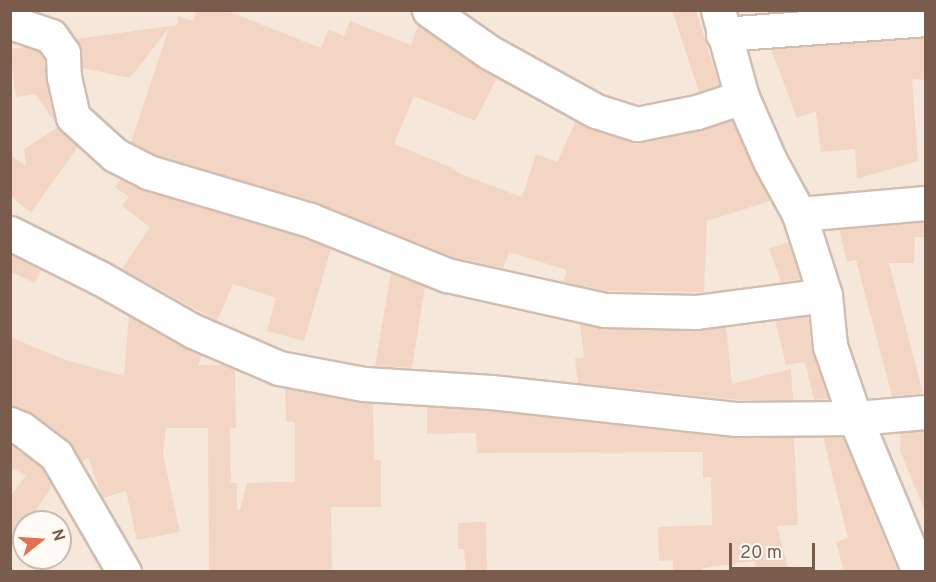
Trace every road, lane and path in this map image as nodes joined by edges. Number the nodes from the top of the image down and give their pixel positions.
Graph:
1 (429, 10) edge
2 (926, 19) edge
3 (10, 22) edge
4 (720, 22) edge
5 (742, 97) junction
6 (926, 203) edge
7 (799, 214) junction
8 (10, 233) edge
9 (825, 295) junction
10 (926, 412) edge
11 (855, 418) junction
12 (10, 424) edge
13 (921, 569) edge
14 (124, 572) edge

1 - 5 street
2 - 4 street
3 - 9 street
4 - 5 street
5 - 7 street
6 - 7 street
7 - 9 street
8 - 11 street
9 - 11 street
10 - 11 street
11 - 13 street
12 - 14 street

